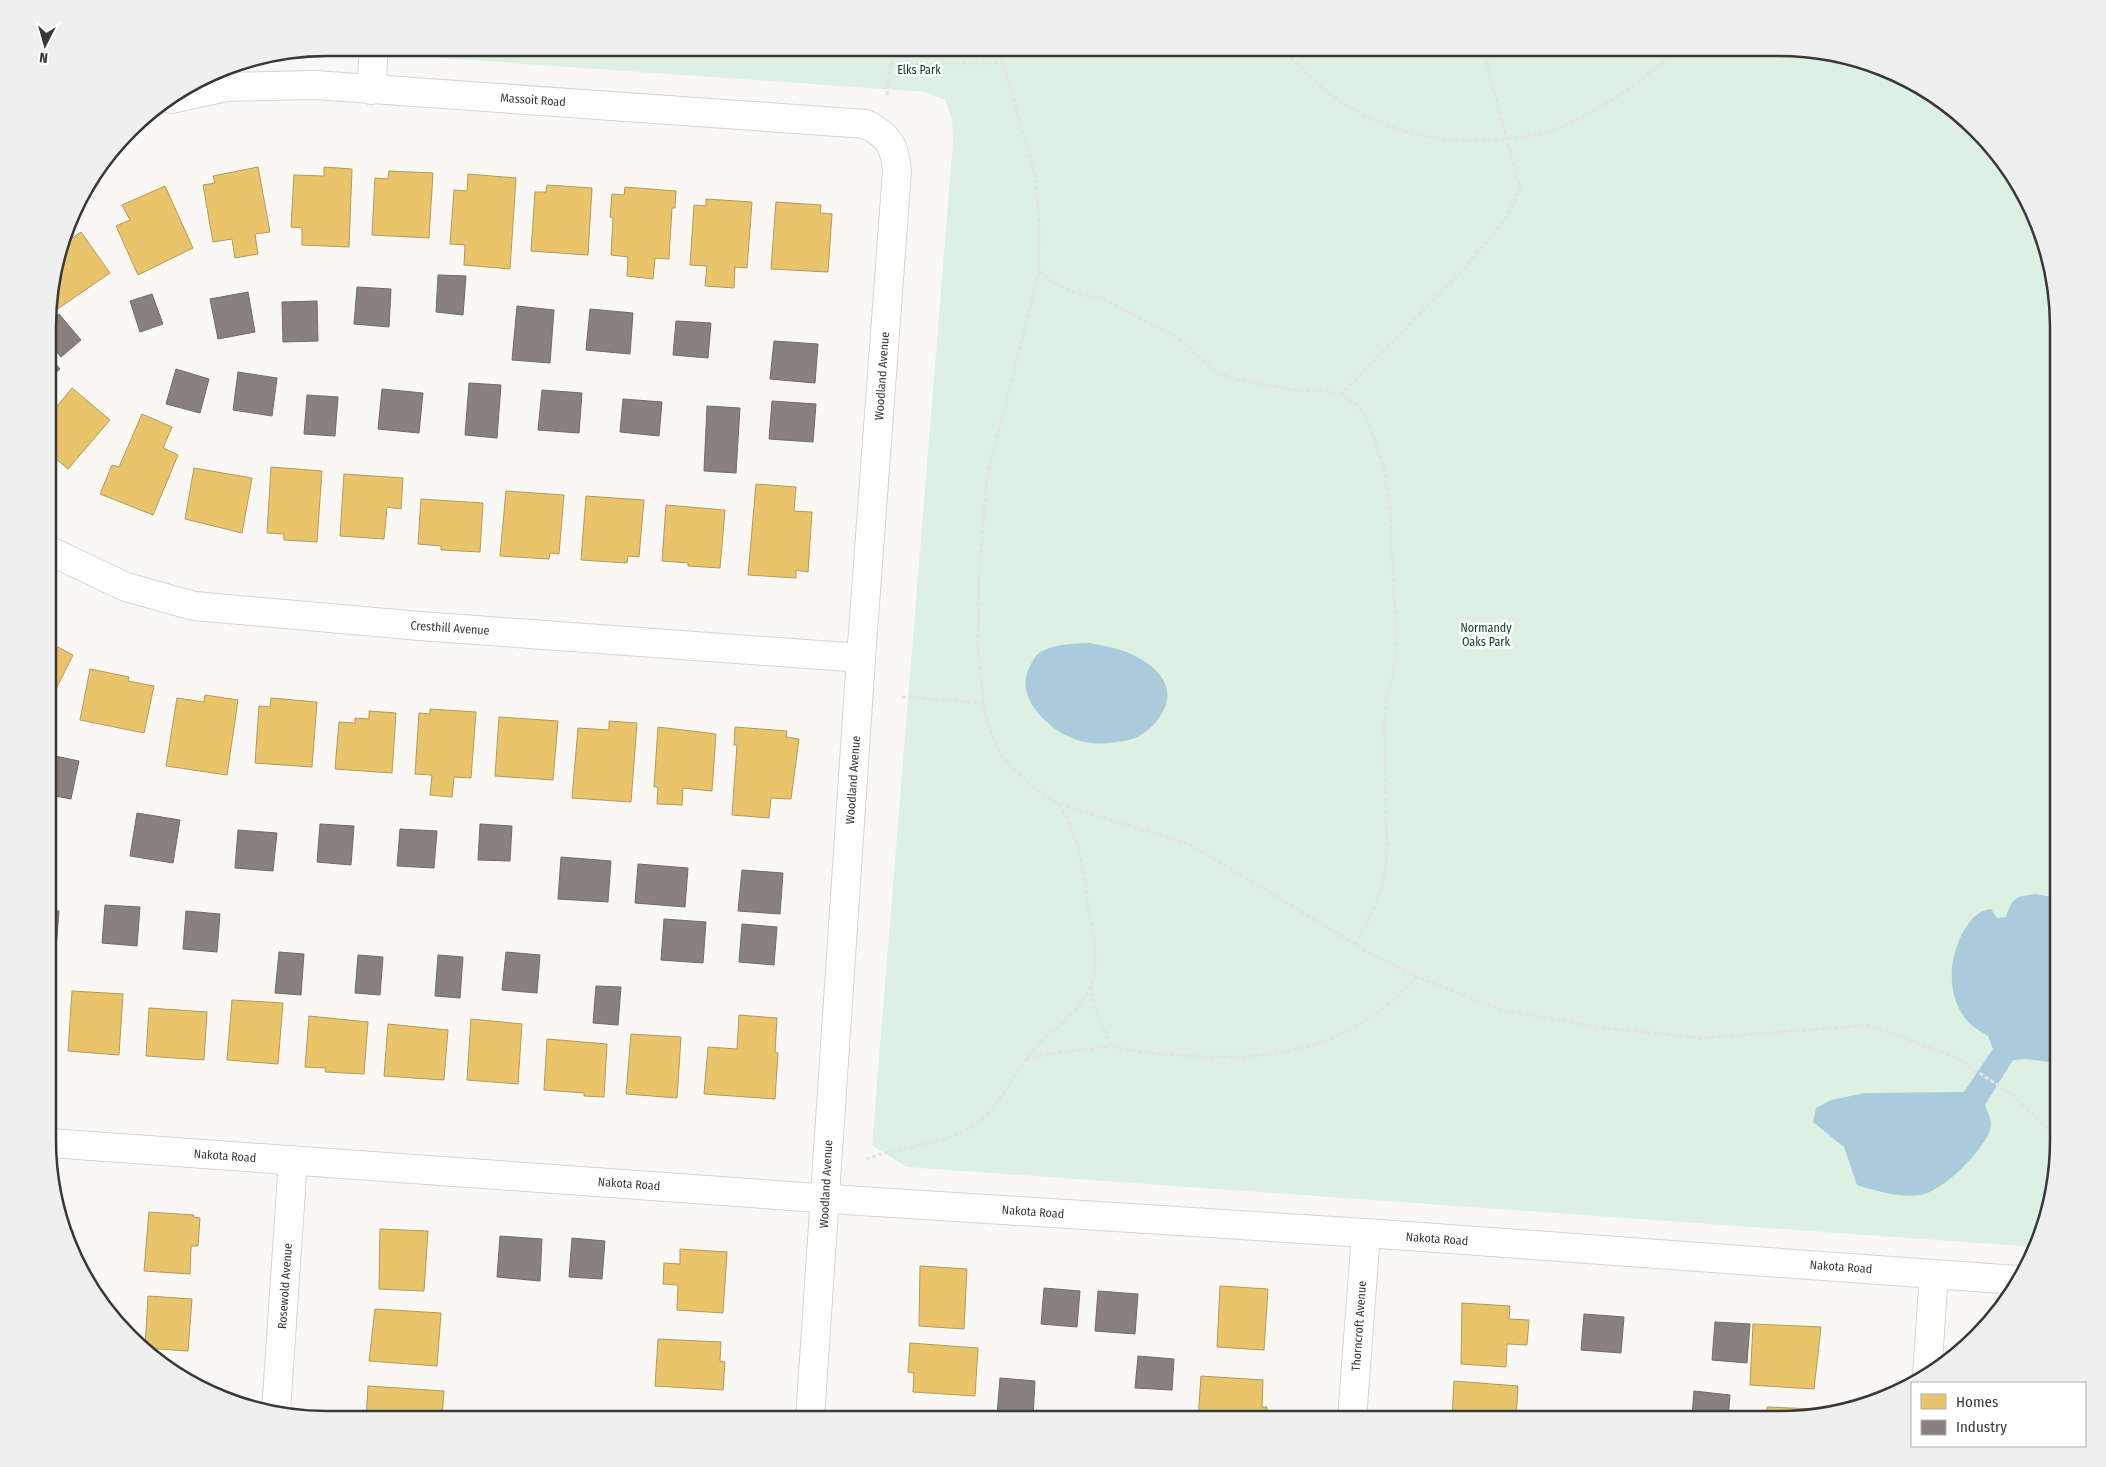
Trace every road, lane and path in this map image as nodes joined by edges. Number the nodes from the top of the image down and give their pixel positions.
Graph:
1 (373, 56) edge
2 (894, 56) edge
3 (1001, 56) edge
4 (1289, 56) edge
5 (1485, 56) edge
6 (1673, 56) edge
7 (1003, 63) junction
8 (890, 64) junction
9 (371, 90) junction
10 (188, 95) edge
11 (887, 95) dead end
12 (1507, 140) junction
13 (890, 142) joint
14 (1039, 271) junction
15 (1341, 395) junction
16 (56, 554) edge
17 (861, 658) junction
18 (902, 697) dead end
19 (984, 703) junction
20 (1057, 802) junction
21 (1356, 944) junction
22 (1417, 977) junction
23 (1091, 986) junction
24 (1112, 1046) junction
25 (1026, 1060) junction
26 (2050, 1130) edge
27 (56, 1143) edge
28 (866, 1158) dead end
29 (293, 1160) junction
30 (825, 1199) junction
31 (1366, 1233) junction
32 (1934, 1274) junction
33 (2010, 1280) edge
34 (1927, 1366) edge
35 (276, 1406) edge
36 (811, 1411) edge
37 (1353, 1411) edge

1 - 9 street
2 - 8 path
3 - 7 path
4 - 12 path
5 - 12 path
6 - 12 path
7 - 8 path
7 - 14 path
8 - 11 path
9 - 10 street, Massoit Road
9 - 13 street, Massoit Road
12 - 15 path
13 - 17 street, Woodland Avenue
14 - 15 path
14 - 19 path
15 - 21 path
16 - 17 street, Cresthill Avenue
17 - 30 street, Woodland Avenue
18 - 19 path
19 - 20 path
20 - 21 path
20 - 23 path
21 - 22 path
22 - 24 path
22 - 26 path
23 - 24 path
23 - 25 path
24 - 25 path
25 - 28 path
27 - 29 street, Nakota Road
29 - 30 street, Nakota Road
29 - 35 street, Rosewold Avenue
30 - 31 street, Nakota Road
30 - 36 street, Woodland Avenue
31 - 32 street, Nakota Road
31 - 37 street, Thorncroft Avenue
32 - 33 street, Nakota Road
32 - 34 street

